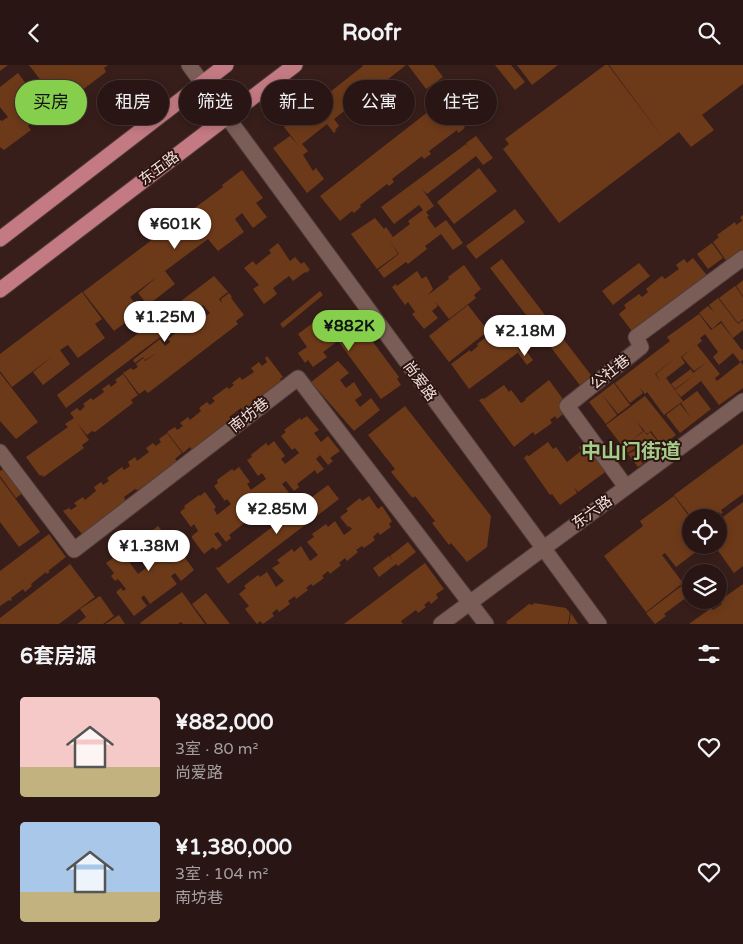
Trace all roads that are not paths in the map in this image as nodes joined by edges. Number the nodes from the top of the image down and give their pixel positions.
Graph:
1 (189, 65) edge
2 (226, 65) edge
3 (295, 65) edge
4 (201, 80) edge
5 (207, 80) edge
6 (251, 98) edge
7 (179, 101) edge
8 (215, 125) edge
9 (234, 125) edge
10 (0, 239) edge
11 (743, 258) edge
12 (0, 290) edge
13 (743, 401) edge
14 (0, 452) edge
15 (626, 487) junction
16 (542, 549) junction
17 (470, 603) junction
18 (441, 624) edge
19 (486, 624) edge
20 (599, 624) edge

1 - 4 street, 尚爱路
2 - 5 main road
3 - 6 main road, 东五路
7 - 10 main road
8 - 12 main road, 东五路
9 - 16 street, 尚爱路
11 - 15 street, 公社巷
13 - 15 street, 东六路
14 - 17 street, 南坊巷
15 - 16 street, 东六路
16 - 17 street, 东六路
16 - 20 street, 尚爱路
17 - 18 street, 东六路
17 - 19 street

